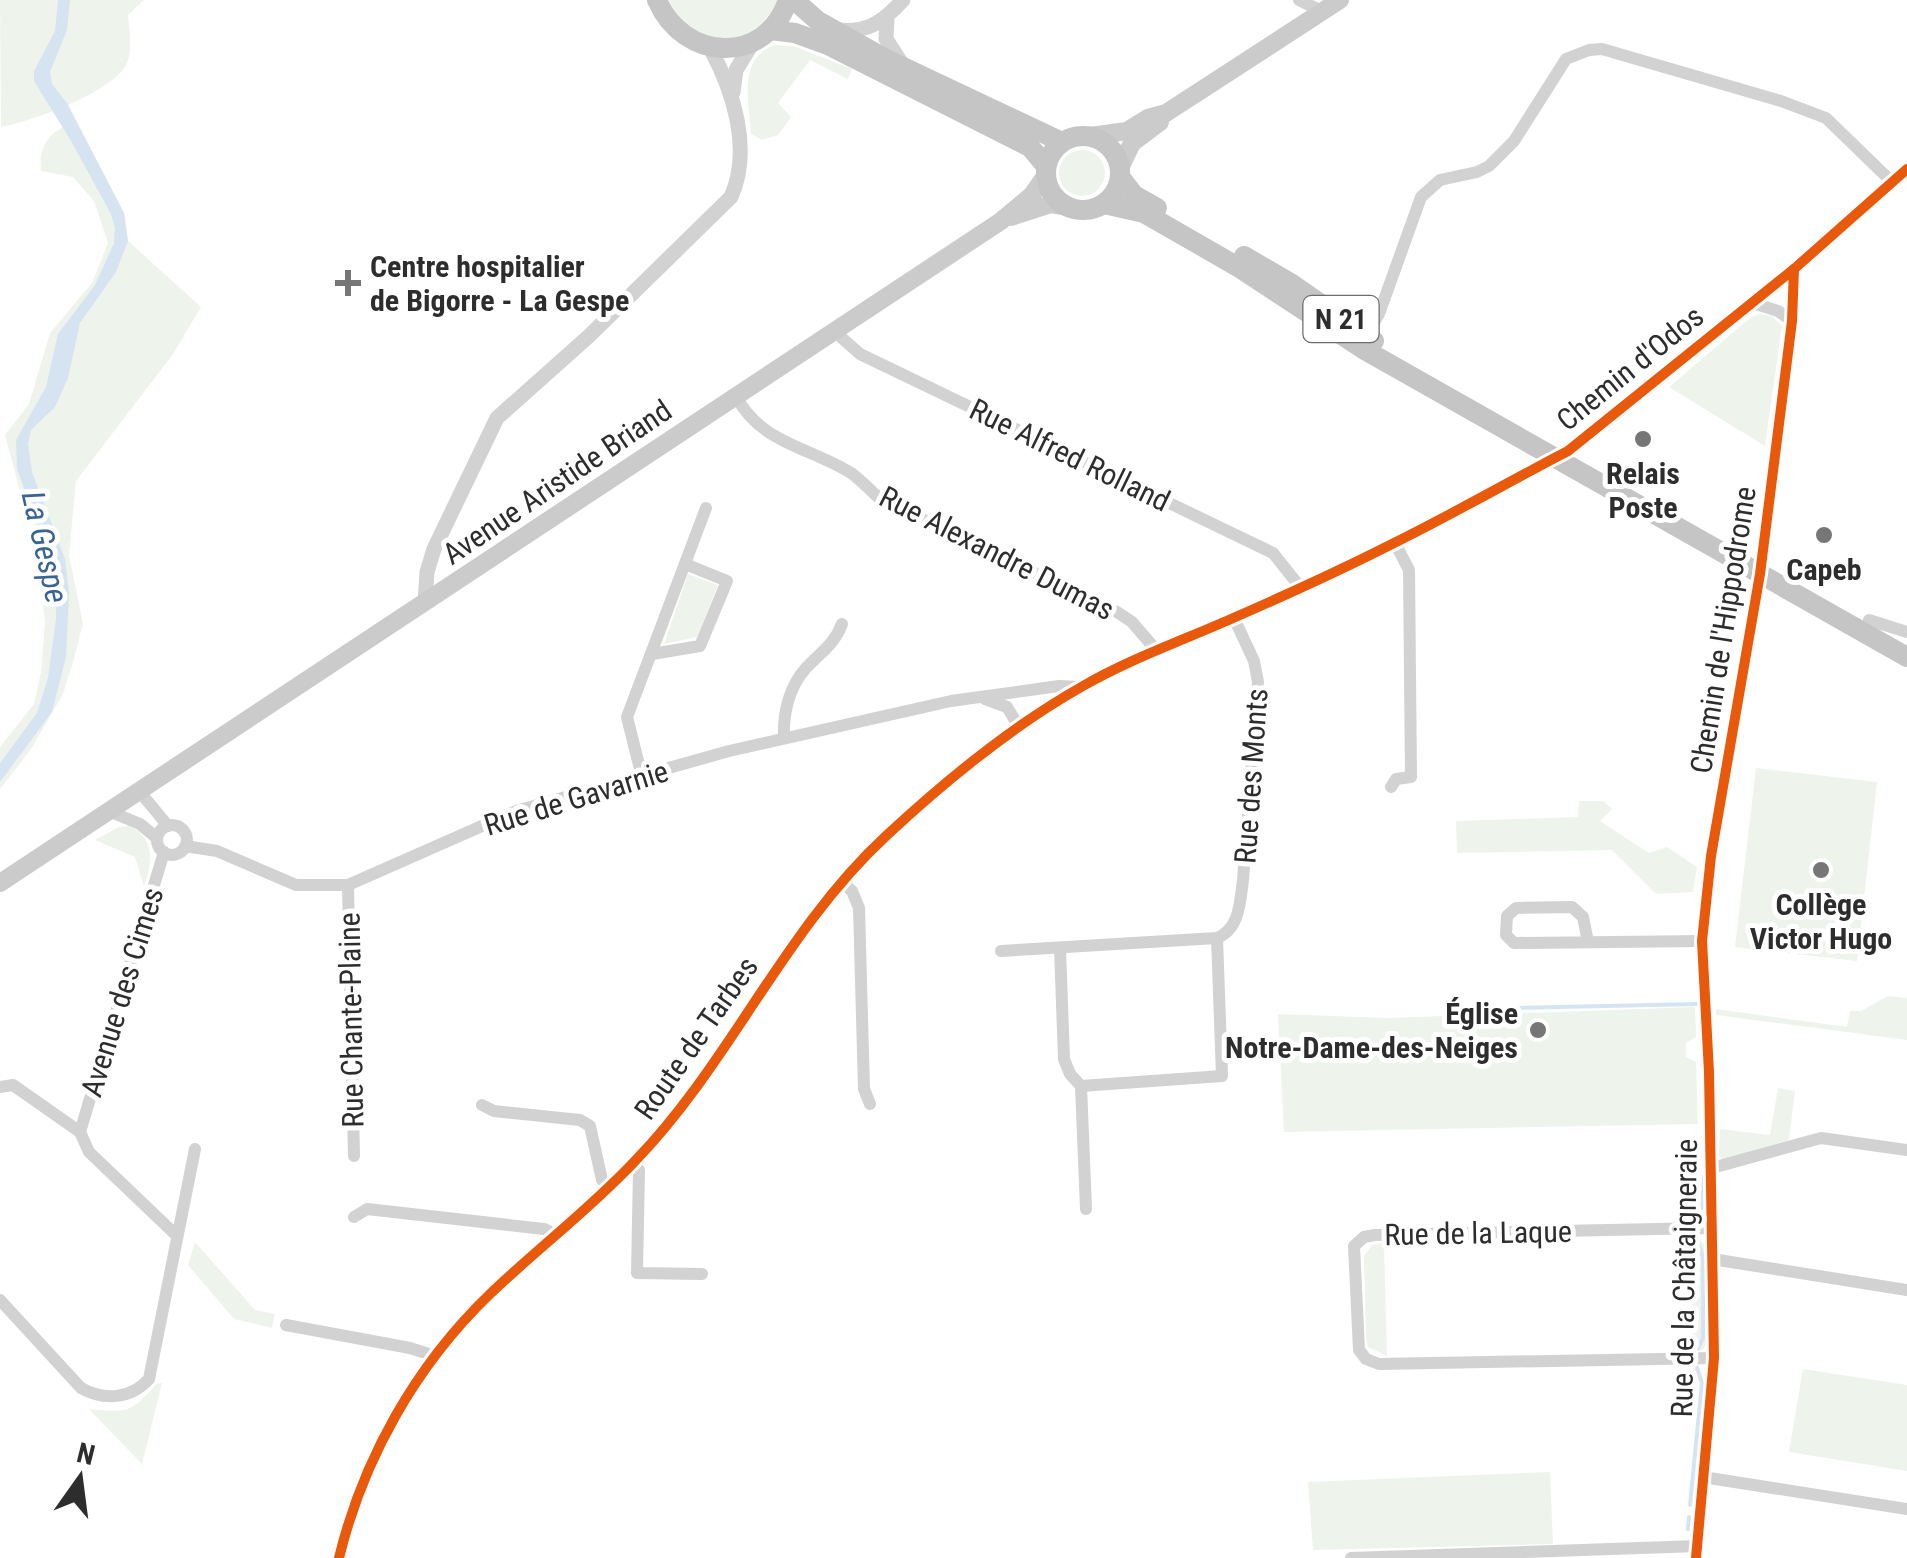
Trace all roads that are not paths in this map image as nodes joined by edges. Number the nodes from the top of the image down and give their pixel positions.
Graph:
1 (657, 0) edge
2 (791, 0) edge
3 (904, 0) edge
4 (1299, 0) edge
5 (1340, 0) edge
6 (1322, 12) junction
7 (886, 18) junction
8 (833, 30) junction
9 (762, 36) junction
10 (710, 48) junction
11 (907, 69) junction
12 (732, 96) junction
13 (1166, 113) junction
14 (1090, 136) junction
15 (1062, 142) junction
16 (1907, 169) edge
17 (1046, 170) junction
18 (1120, 173) junction
19 (1892, 182) junction
20 (1104, 204) junction
21 (1069, 208) junction
22 (1001, 221) junction
23 (1794, 269) junction
24 (1750, 302) junction
25 (1792, 321) junction
26 (834, 331) junction
27 (1366, 336) junction
28 (736, 396) junction
29 (1561, 455) junction
30 (706, 508) dead end
31 (1395, 543) junction
32 (685, 564) junction
33 (1761, 566) junction
34 (1300, 586) junction
35 (425, 602) junction
36 (1234, 618) junction
37 (1869, 620) junction
38 (842, 624) dead end
39 (1907, 632) edge
40 (1907, 642) edge
41 (1156, 650) junction
42 (652, 654) junction
43 (1907, 656) edge
44 (1080, 687) junction
45 (1020, 691) junction
46 (978, 697) junction
47 (1026, 722) junction
48 (784, 738) junction
49 (642, 776) junction
50 (1391, 787) dead end
51 (142, 791) junction
52 (111, 812) junction
53 (168, 826) junction
54 (157, 838) junction
55 (185, 846) junction
56 (164, 852) junction
57 (844, 882) junction
58 (0, 883) edge
59 (348, 885) junction
60 (1218, 938) junction
61 (1702, 941) junction
62 (1588, 942) junction
63 (1060, 948) junction
64 (1001, 951) dead end
65 (1706, 998) joint
66 (0, 1086) edge
67 (1081, 1086) junction
68 (870, 1104) dead end
69 (482, 1105) dead end
70 (80, 1132) junction
71 (196, 1149) dead end
72 (1907, 1150) edge
73 (354, 1156) dead end
74 (634, 1162) junction
75 (1712, 1168) junction
76 (609, 1187) junction
77 (1086, 1209) dead end
78 (354, 1217) dead end
79 (1711, 1230) junction
80 (176, 1235) junction
81 (557, 1235) junction
82 (1712, 1259) junction
83 (702, 1274) dead end
84 (1907, 1290) edge
85 (0, 1300) edge
86 (286, 1324) dead end
87 (435, 1356) junction
88 (1714, 1358) junction
89 (1703, 1477) junction
90 (1907, 1509) edge
91 (1697, 1552) edge
92 (338, 1558) edge
93 (1352, 1558) edge

1 - 10 main road
2 - 8 main road
2 - 9 main road
3 - 7 street
4 - 6 street
5 - 6 main road
6 - 13 main road
7 - 8 street
7 - 11 street
8 - 11 main road
9 - 10 main road
9 - 12 street
9 - 17 main road
10 - 12 street
11 - 15 main road
12 - 35 street
13 - 14 main road
13 - 18 main road
14 - 15 main road
14 - 18 main road
15 - 17 main road
16 - 19 street, Chemin d'Odos
17 - 21 main road
17 - 22 main road, Avenue Aristide Briand
18 - 20 main road
18 - 27 main road, N 21
19 - 23 street, Chemin d'Odos
19 - 27 street
20 - 21 main road
20 - 29 main road, N 21
21 - 22 main road, Avenue Aristide Briand
22 - 26 main road, Avenue Aristide Briand
23 - 24 street, Chemin d'Odos
23 - 25 street, Chemin de l'Hippodrome
24 - 25 street
24 - 29 street, Chemin d'Odos
25 - 33 street, Chemin de l'Hippodrome
26 - 28 main road, Avenue Aristide Briand
26 - 34 street, Rue Alfred Rolland
27 - 29 main road, N 21
28 - 35 main road, Avenue Aristide Briand
28 - 41 street, Rue Alexandre Dumas
29 - 31 street, Chemin d'Odos
29 - 33 main road, N 21
30 - 32 street
31 - 34 street, Chemin d'Odos
31 - 50 street
32 - 42 street
32 - 42 street
33 - 37 main road, N 21
33 - 43 main road, N 21
33 - 61 street, Chemin de l'Hippodrome
34 - 36 street, Chemin d'Odos
35 - 51 main road, Avenue Aristide Briand
36 - 41 street, Chemin d'Odos
36 - 60 street, Rue des Monts
37 - 39 street
37 - 40 main road, N 21
38 - 48 street
41 - 44 street, Route de Tarbes
42 - 49 street
44 - 45 street, Rue de Gavarnie
44 - 47 street, Route de Tarbes
45 - 46 street, Rue de Gavarnie
45 - 47 street
46 - 47 street
46 - 48 street, Rue de Gavarnie
47 - 57 street, Route de Tarbes
48 - 49 street, Rue de Gavarnie
49 - 59 street, Rue de Gavarnie
51 - 52 main road, Avenue Aristide Briand
51 - 53 street
52 - 54 street
52 - 58 main road, Avenue Aristide Briand
53 - 54 street
53 - 55 street
54 - 56 street
55 - 56 street, Rue de Gavarnie
55 - 59 street, Rue de Gavarnie
56 - 70 street, Avenue des Cimes
57 - 68 street
57 - 74 street, Route de Tarbes
59 - 73 street, Rue Chante-Plaine
60 - 63 street
60 - 67 street
61 - 62 street
61 - 65 street, Chemin de l'Hippodrome
62 - 62 street
63 - 64 street
63 - 67 street
65 - 75 street, Rue de la Châtaigneraie
66 - 70 street, Avenue des Cimes
67 - 77 street
69 - 76 street
70 - 80 street, Avenue des Cimes
71 - 80 street
72 - 75 street
74 - 76 street, Route de Tarbes
74 - 83 street
75 - 79 street, Rue de la Châtaigneraie
76 - 81 street, Route de Tarbes
78 - 81 street
79 - 82 street, Rue de la Châtaigneraie
79 - 88 street, Rue de la Laque
80 - 85 street
81 - 87 street, Route de Tarbes
82 - 84 street
82 - 88 street, Rue de la Châtaigneraie
86 - 87 street
87 - 92 street, Route de Tarbes
88 - 89 street, Rue de la Châtaigneraie
89 - 90 street
89 - 91 street, Rue de la Châtaigneraie
91 - 93 street

